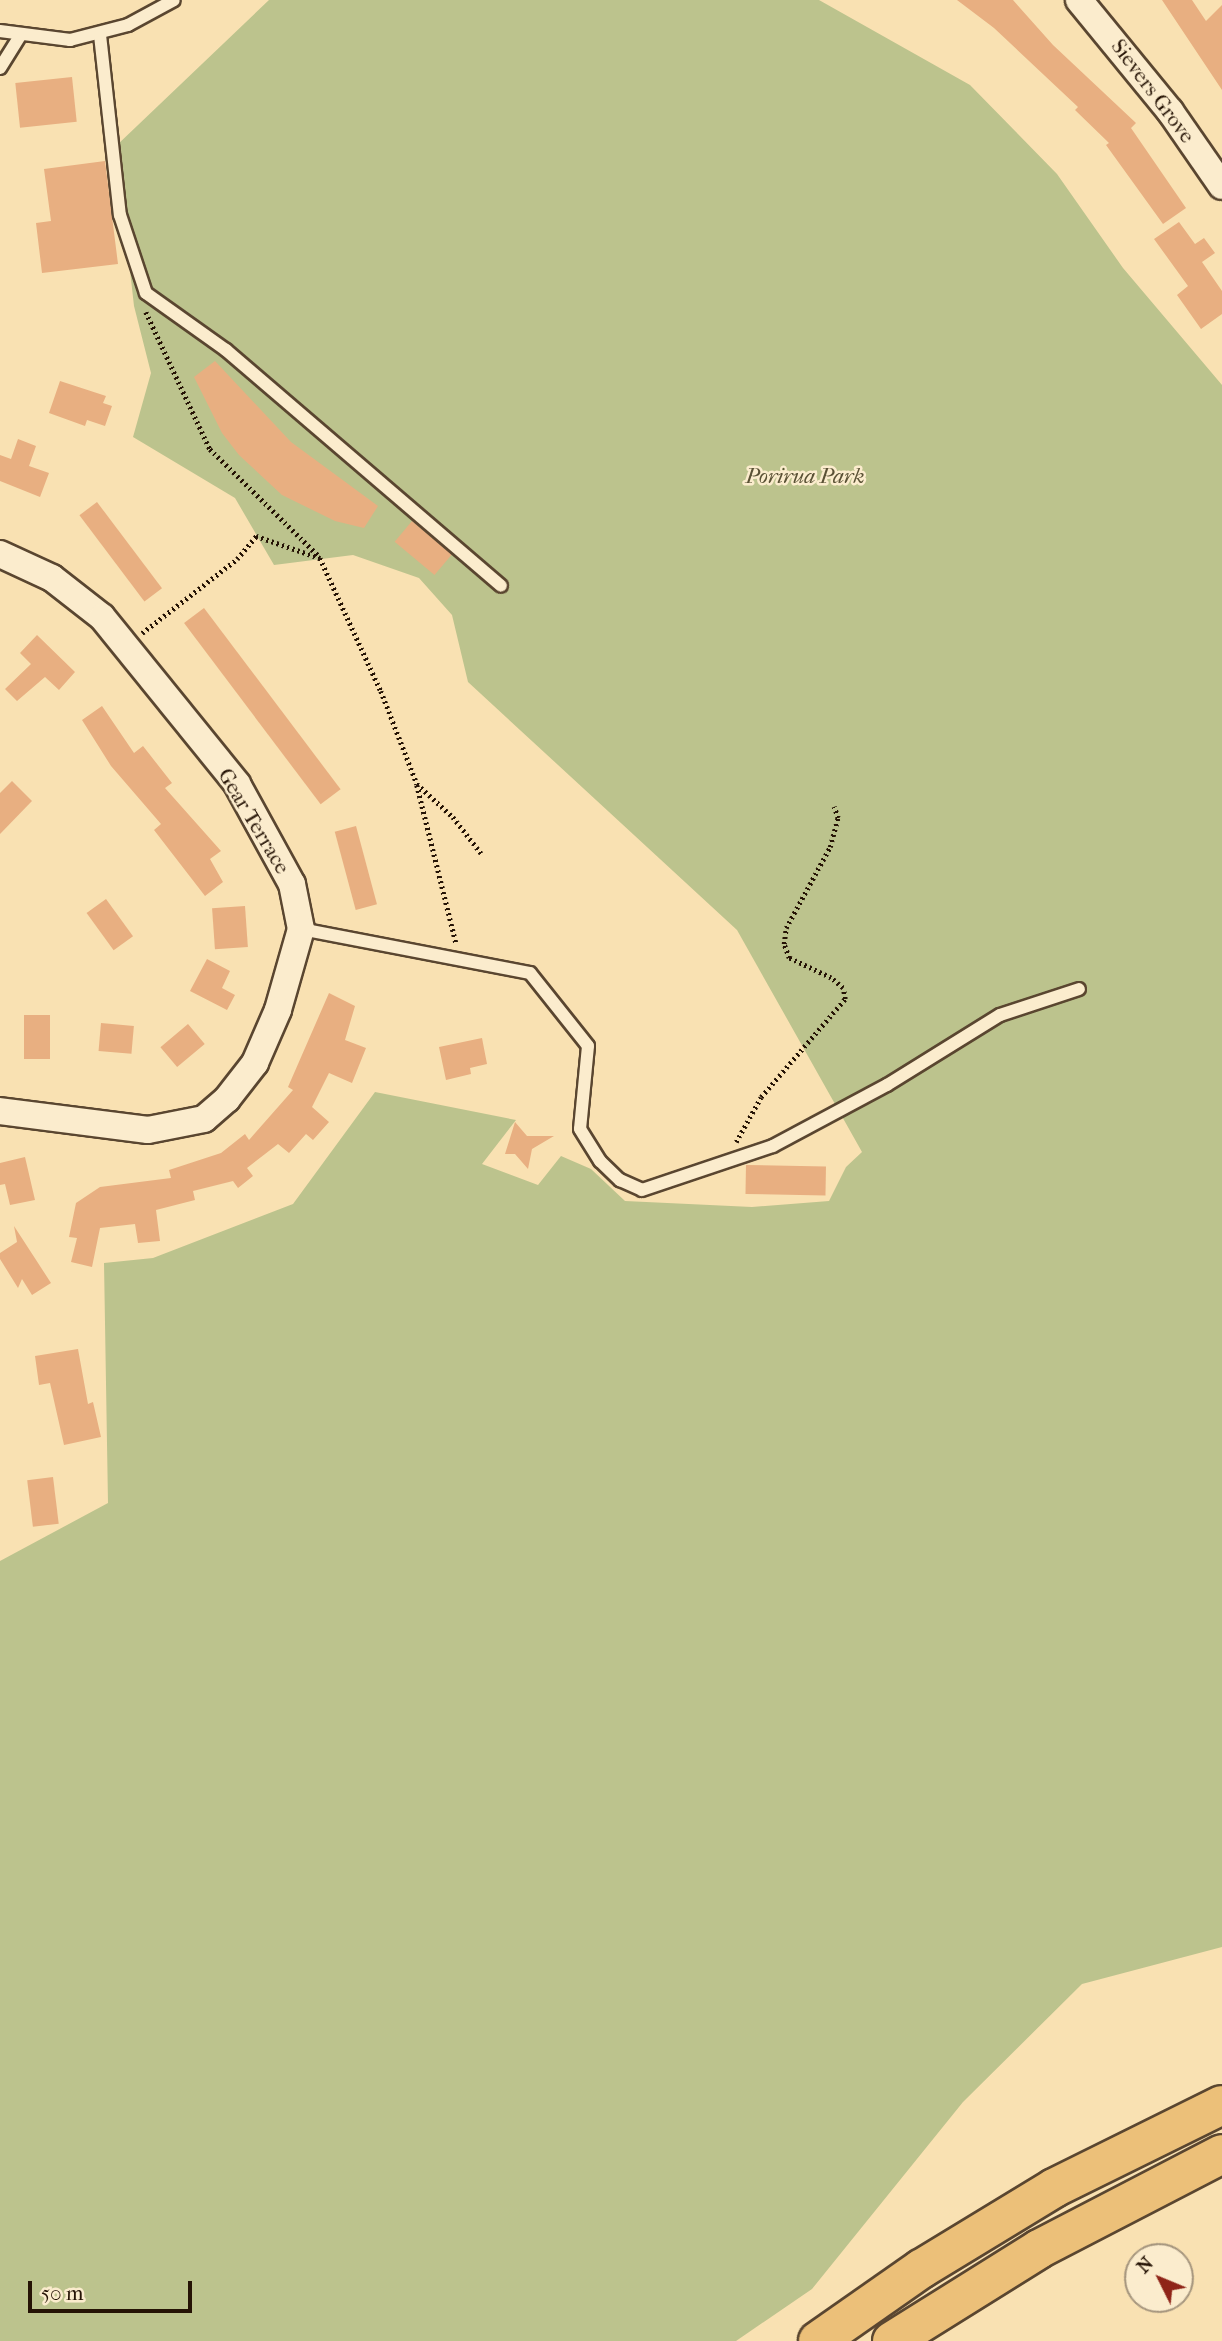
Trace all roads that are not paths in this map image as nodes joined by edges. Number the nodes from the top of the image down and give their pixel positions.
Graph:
1 (174, 0) edge
2 (1079, 0) edge
3 (0, 31) edge
4 (21, 35) junction
5 (100, 35) junction
6 (0, 68) edge
7 (1222, 186) edge
8 (0, 554) edge
9 (500, 586) dead end
10 (301, 929) junction
11 (1079, 989) dead end
12 (0, 1111) edge
13 (1222, 2105) edge
14 (1222, 2154) edge
15 (818, 2341) edge
16 (892, 2341) edge

1 - 5 lane
2 - 7 street, Sievers Grove
3 - 4 lane
4 - 5 lane
4 - 6 lane
5 - 9 lane
8 - 10 street, Gear Terrace
10 - 11 lane
10 - 12 street, Gear Terrace
13 - 15 highway
14 - 16 highway

